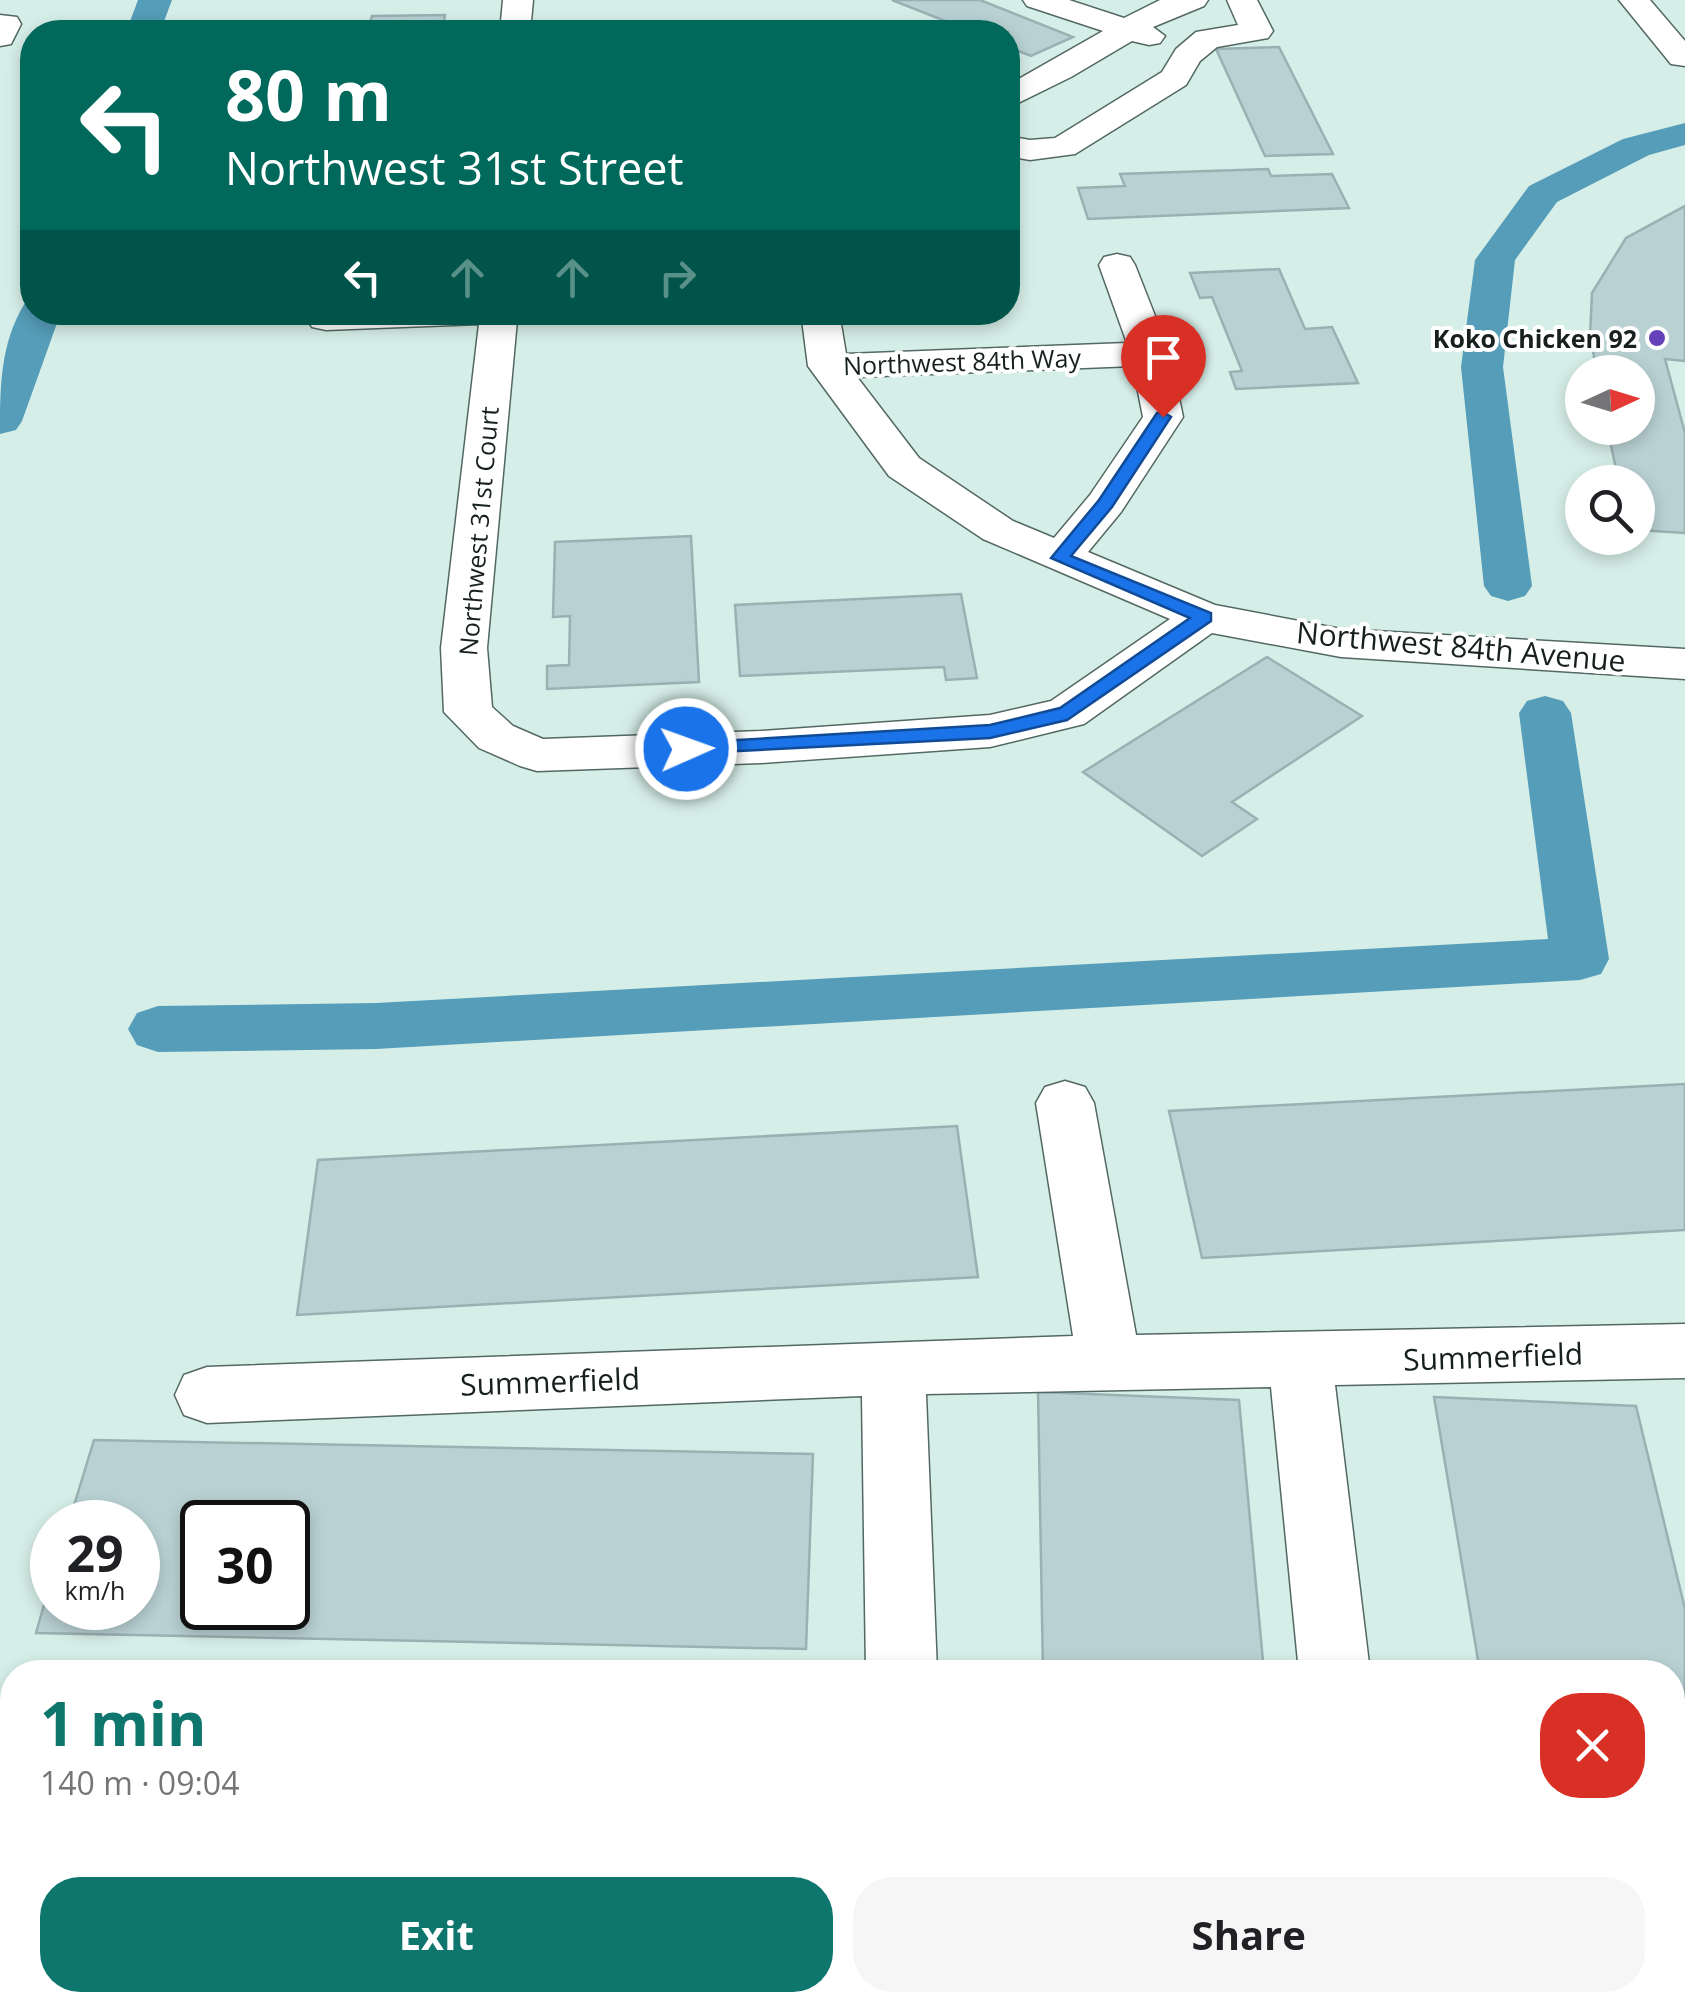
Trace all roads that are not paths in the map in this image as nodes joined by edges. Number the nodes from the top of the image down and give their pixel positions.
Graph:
1 (1038, 0) edge
2 (1193, 0) edge
3 (1242, 0) edge
4 (1634, 0) edge
5 (0, 24) edge
6 (1126, 31) junction
7 (0, 37) edge
8 (1198, 46) junction
9 (1682, 57) dead end
10 (1020, 91) edge
11 (1020, 148) edge
12 (1117, 265) dead end
13 (501, 325) edge
14 (822, 325) edge
15 (1150, 354) junction
16 (828, 366) junction
17 (1060, 558) junction
18 (1204, 617) junction
19 (1685, 664) edge
20 (1064, 1102) dead end
21 (1685, 1350) edge
22 (1300, 1361) junction
23 (1108, 1364) junction
24 (894, 1367) junction
25 (208, 1394) dead end
26 (902, 1660) edge
27 (1334, 1660) edge

1 - 6 street
2 - 6 street
3 - 8 street
4 - 9 street
5 - 7 street
6 - 8 street
6 - 10 street
8 - 11 street
12 - 15 street
13 - 18 street, Northwest 31st Court
14 - 16 street, Northwest 84th Way
15 - 16 street, Northwest 84th Way
15 - 17 street
16 - 17 street, Northwest 84th Avenue
17 - 18 street, Northwest 84th Avenue
18 - 19 street, Northwest 84th Avenue
20 - 23 street
21 - 22 street, Summerfield
22 - 23 street, Summerfield
22 - 27 street
23 - 24 street, Summerfield
24 - 25 street, Summerfield
24 - 26 street

